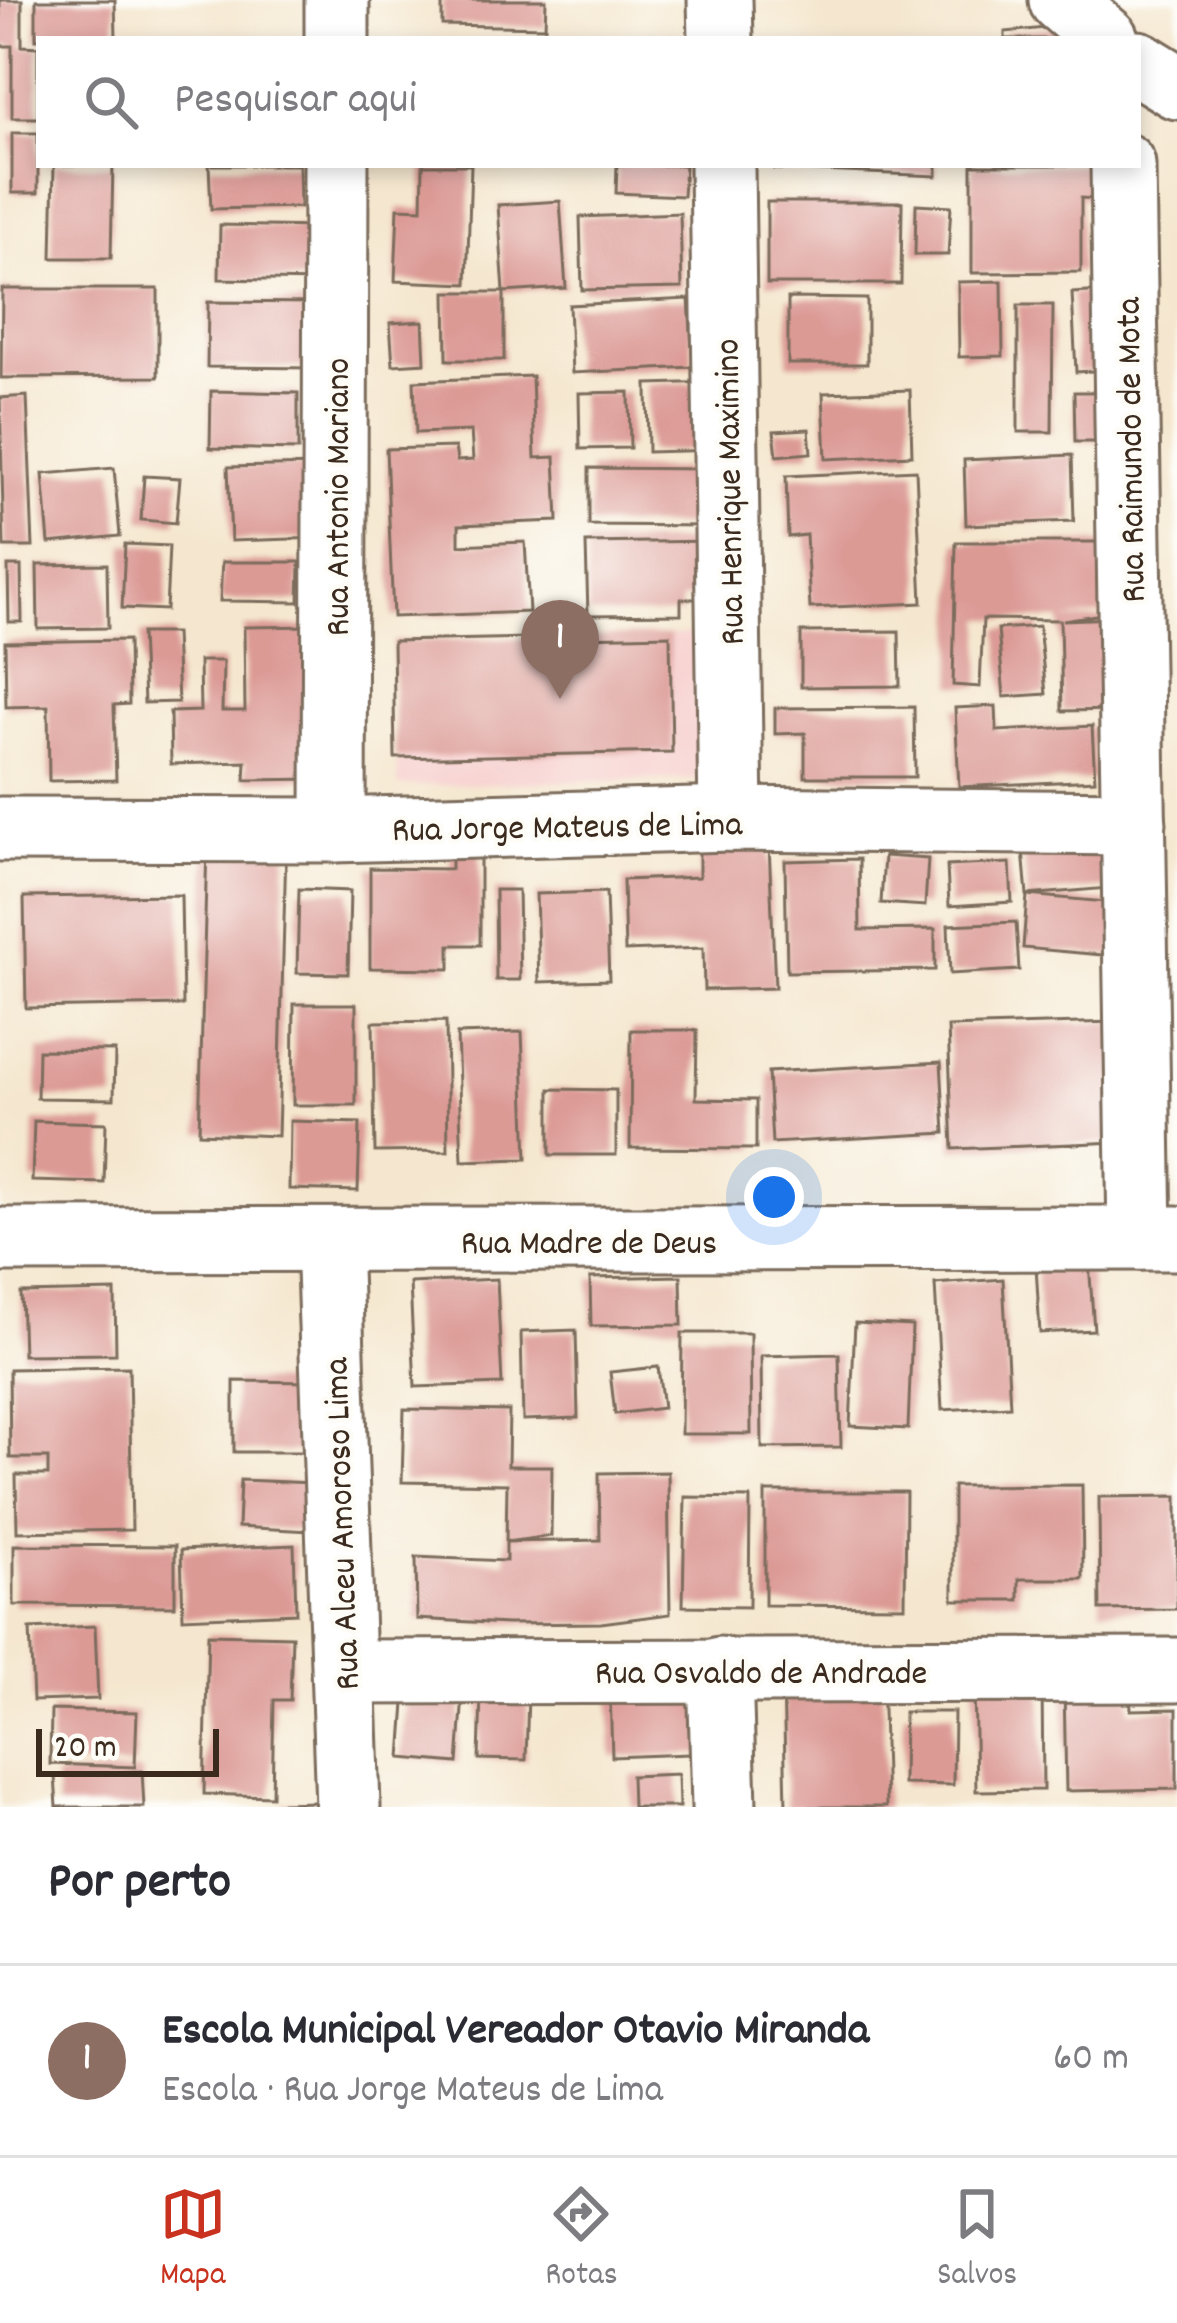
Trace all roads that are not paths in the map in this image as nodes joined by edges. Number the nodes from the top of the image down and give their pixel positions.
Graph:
1 (337, 0) edge
2 (720, 0) edge
3 (1061, 0) edge
4 (337, 36) edge
5 (721, 36) edge
6 (1103, 36) edge
7 (1141, 65) edge
8 (1177, 87) edge
9 (337, 168) edge
10 (722, 168) edge
11 (1123, 168) edge
12 (731, 819) junction
13 (1134, 823) junction
14 (0, 829) edge
15 (334, 830) junction
16 (1158, 1238) edge
17 (0, 1240) edge
18 (328, 1240) junction
19 (720, 1670) junction
20 (1177, 1670) edge
21 (344, 1672) junction
22 (348, 1807) edge
23 (724, 1807) edge

1 - 4 street
2 - 5 street
3 - 6 street
7 - 8 street
9 - 15 street, Rua Antonio Mariano
10 - 12 street, Rua Henrique Maximino
11 - 13 street, Rua Raimundo de Mota
12 - 13 street, Rua Jorge Mateus de Lima
12 - 15 street, Rua Jorge Mateus de Lima
13 - 16 street, Rua Raimundo de Mota
14 - 15 street, Rua Jorge Mateus de Lima
16 - 18 street, Rua Madre de Deus
17 - 18 street, Rua Madre de Deus
18 - 21 street, Rua Alceu Amoroso Lima
19 - 20 street, Rua Osvaldo de Andrade
19 - 21 street, Rua Osvaldo de Andrade
19 - 23 street
21 - 22 street, Rua Alceu Amoroso Lima

